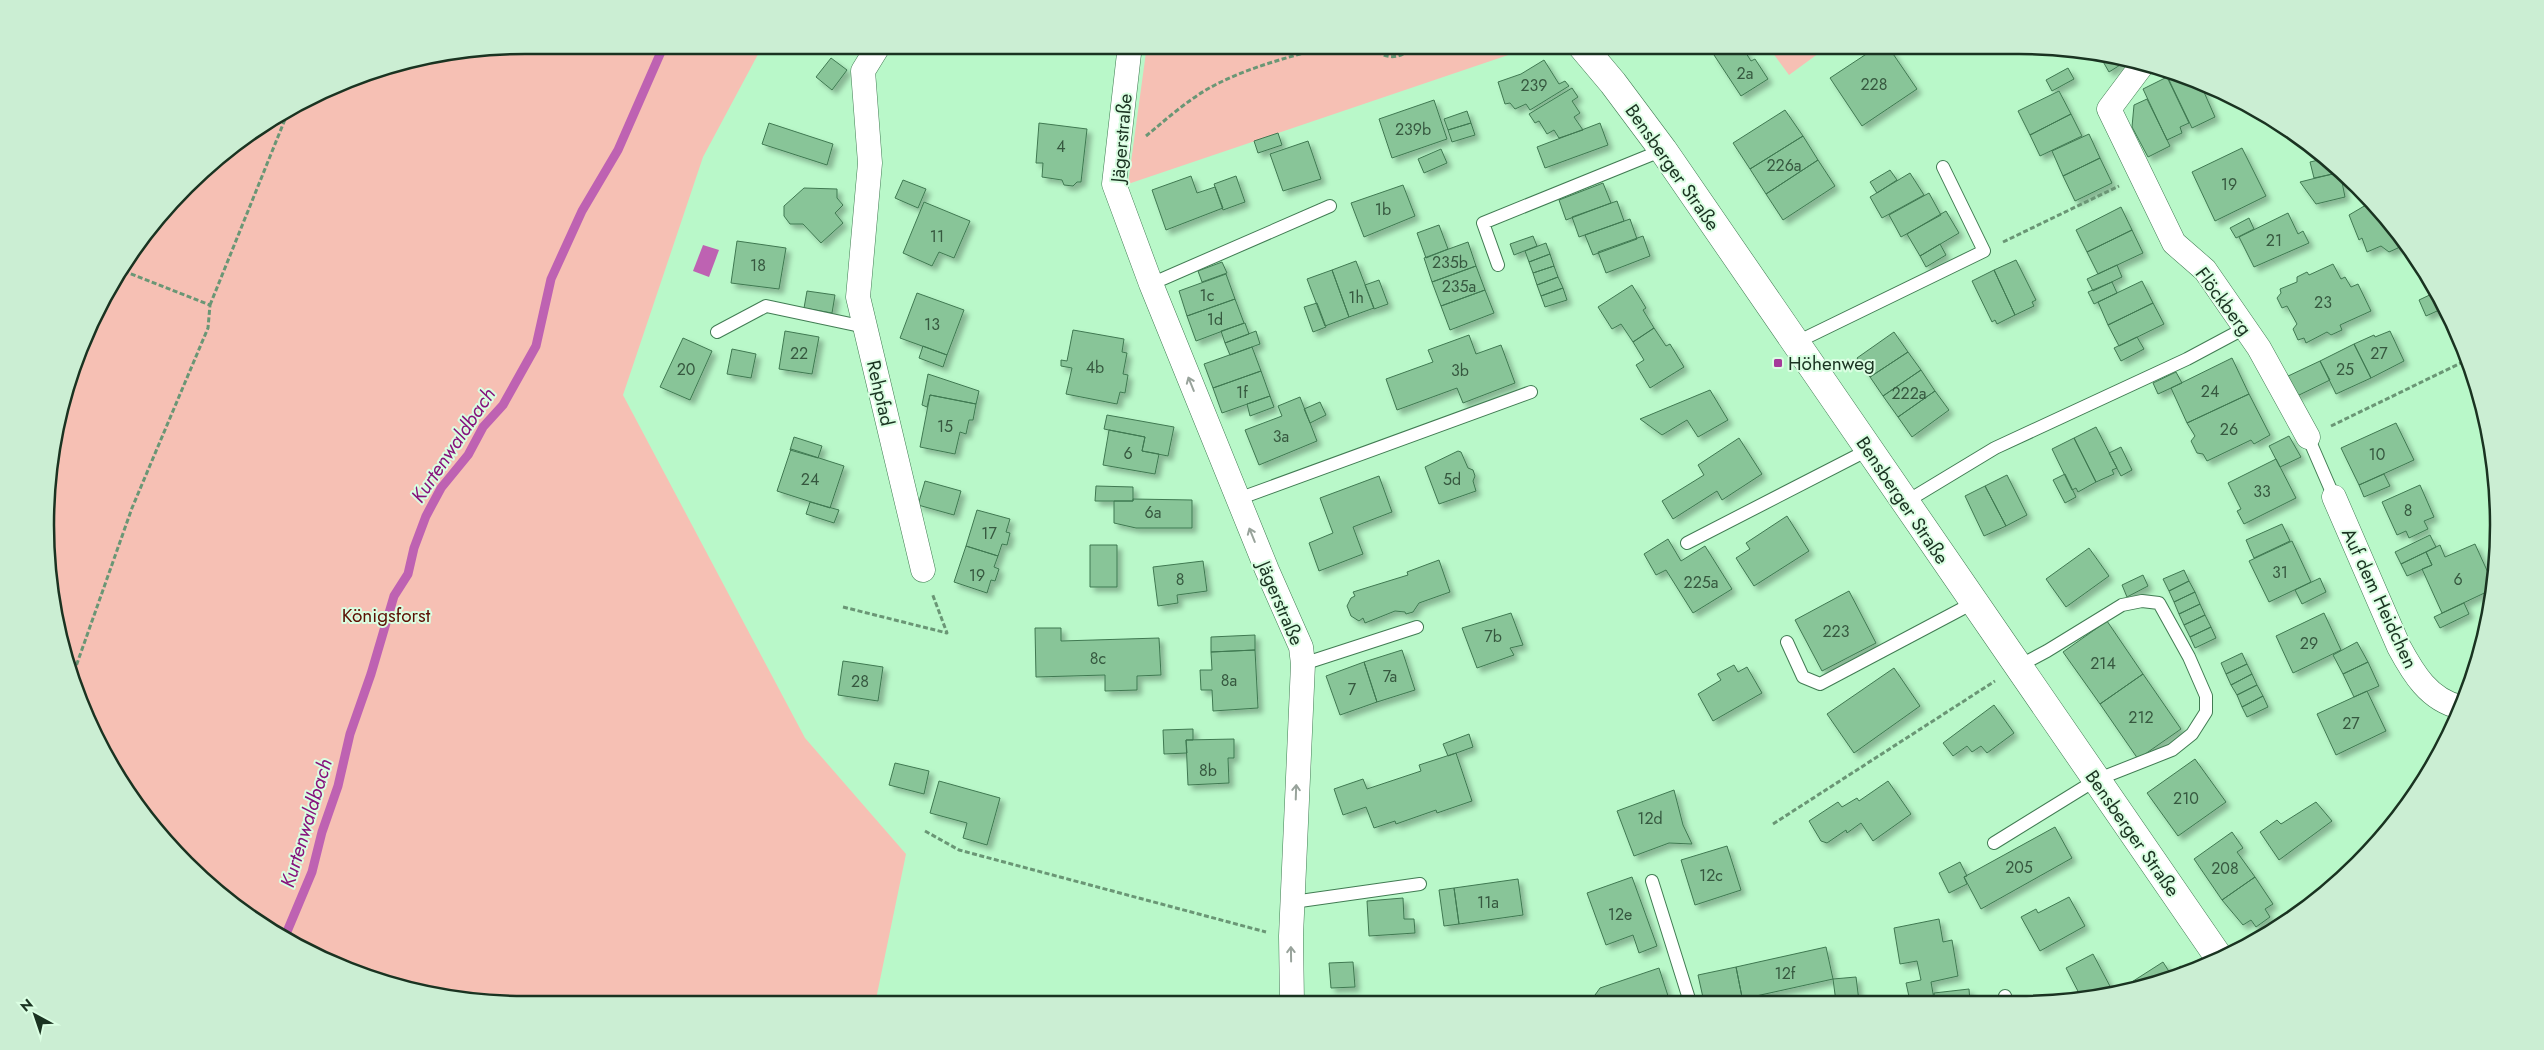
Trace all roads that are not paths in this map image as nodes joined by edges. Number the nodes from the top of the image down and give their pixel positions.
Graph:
1 (873, 54) edge
2 (1129, 54) edge
3 (1589, 54) edge
4 (2139, 69) edge
5 (1663, 150) junction
6 (1943, 167) dead end
7 (1330, 206) dead end
8 (1498, 265) dead end
9 (1151, 284) junction
10 (865, 326) junction
11 (2245, 328) junction
12 (716, 332) dead end
13 (1795, 343) junction
14 (1531, 392) dead end
15 (2308, 437) joint
16 (1868, 450) junction
17 (2334, 497) joint
18 (1238, 499) junction
19 (1904, 503) junction
20 (1687, 543) dead end
21 (924, 570) road end
22 (1973, 603) junction
23 (1417, 627) dead end
24 (1787, 642) dead end
25 (1303, 664) junction
26 (2017, 667) junction
27 (2454, 705) edge
28 (2096, 780) junction
29 (1994, 843) dead end
30 (1652, 881) dead end
31 (1420, 884) dead end
32 (1293, 902) junction
33 (2216, 953) edge
34 (1292, 996) edge
35 (1688, 996) edge

1 - 10 street, Rehpfad
2 - 9 street, Jägerstraße
3 - 5 main road, Bensberger Straße
4 - 11 street, Flöckberg
5 - 8 lane
5 - 13 main road, Bensberger Straße
6 - 13 lane
7 - 9 lane
18 -> 9 street, Jägerstraße
10 - 12 lane
10 - 21 street, Rehpfad
11 - 15 street, Flöckberg
11 - 19 lane
13 - 16 main road, Bensberger Straße
14 - 18 lane
15 - 17 lane
16 - 19 main road, Bensberger Straße
16 - 20 lane
17 - 27 street, Auf dem Heidchen
25 -> 18 street, Jägerstraße
19 - 22 main road, Bensberger Straße
22 - 24 lane
22 - 26 main road, Bensberger Straße
23 - 25 lane
32 -> 25 street, Jägerstraße
26 - 28 main road, Bensberger Straße
26 - 28 lane
28 - 29 lane
28 - 33 main road, Bensberger Straße
30 - 35 lane
31 - 32 lane
34 -> 32 street, Jägerstraße

